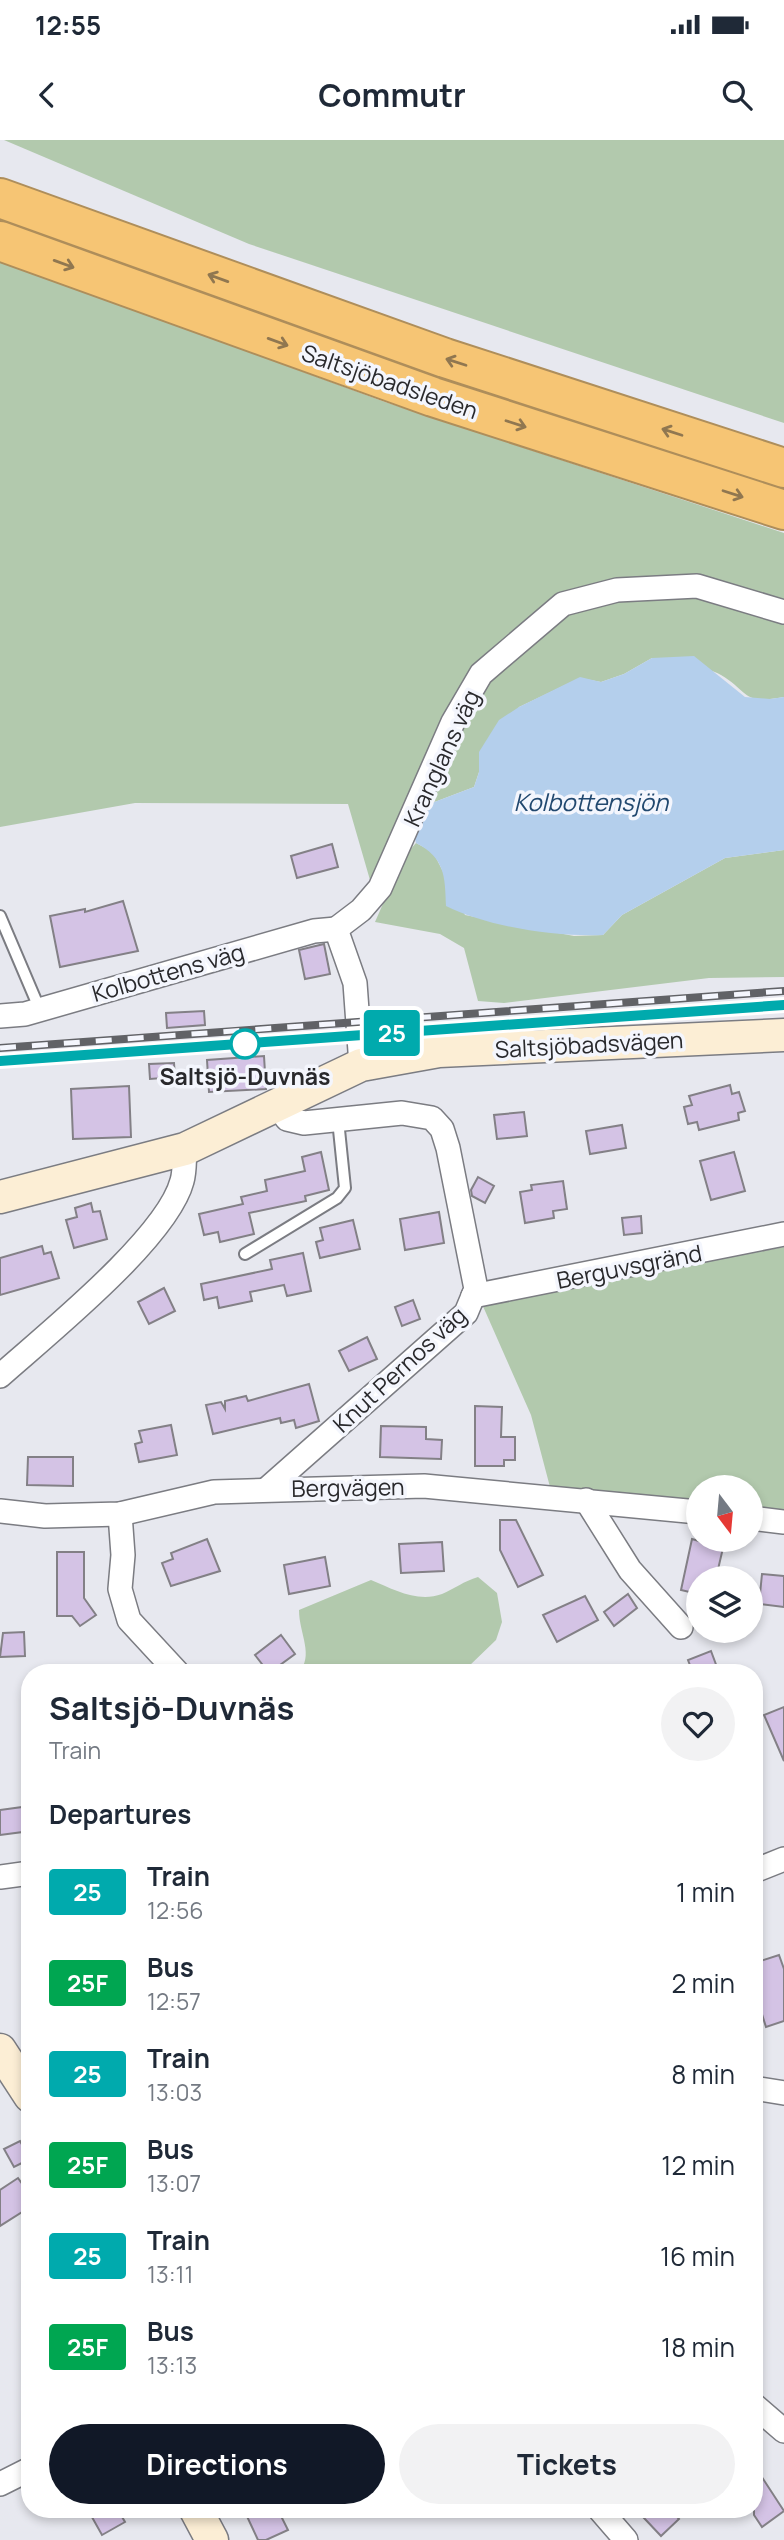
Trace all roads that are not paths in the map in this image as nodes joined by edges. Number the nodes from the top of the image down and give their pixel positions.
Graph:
1 (0, 198) edge
2 (0, 241) edge
3 (784, 468) edge
4 (784, 510) edge
5 (784, 612) edge
6 (0, 916) edge
7 (336, 929) junction
8 (40, 1010) junction
9 (0, 1016) edge
10 (784, 1035) edge
11 (361, 1065) junction
12 (277, 1105) junction
13 (338, 1118) junction
14 (185, 1149) junction
15 (0, 1197) edge
16 (784, 1234) edge
17 (245, 1254) dead end
18 (473, 1296) junction
19 (0, 1376) edge
20 (268, 1488) junction
21 (586, 1500) junction
22 (0, 1511) edge
23 (686, 1511) edge
24 (120, 1514) junction
25 (763, 1519) edge
26 (784, 1522) edge
27 (681, 1627) dead end
28 (170, 1664) edge
29 (784, 1859) edge
30 (763, 1867) edge
31 (21, 1874) edge
32 (0, 1877) edge
33 (0, 2050) edge
34 (21, 2082) edge
35 (763, 2090) edge
36 (784, 2094) edge
37 (763, 2413) edge
38 (784, 2431) edge
39 (21, 2474) edge
40 (0, 2484) edge
41 (200, 2518) edge
42 (607, 2518) edge
43 (212, 2540) edge
44 (626, 2540) edge

3 -> 1 highway, Saltsjöbadsleden
2 -> 4 highway, Saltsjöbadsleden
5 - 7 street, Kranglans väg
6 - 8 lane
7 - 8 street, Kolbottens väg
7 - 11 street
8 - 9 street, Kolbottens väg
10 - 11 street, Saltsjöbadsvägen
11 - 12 street, Saltsjöbadsvägen
12 - 13 street, Knut Pernos väg
12 - 14 street, Saltsjöbadsvägen
13 - 17 lane
13 - 18 street, Knut Pernos väg
14 - 15 street, Saltsjöbadsvägen
14 - 19 street
16 - 18 street, Berguvsgränd
18 - 20 street, Knut Pernos väg
20 - 21 street, Bergvägen
20 - 24 street, Bergvägen
21 - 23 street, Bergvägen
21 - 27 street
22 - 24 street, Bergvägen
24 - 28 street
25 - 26 street
29 - 30 street
31 - 32 street
33 - 34 street
35 - 36 street
37 - 38 street
39 - 40 street
41 - 43 street
42 - 44 street

